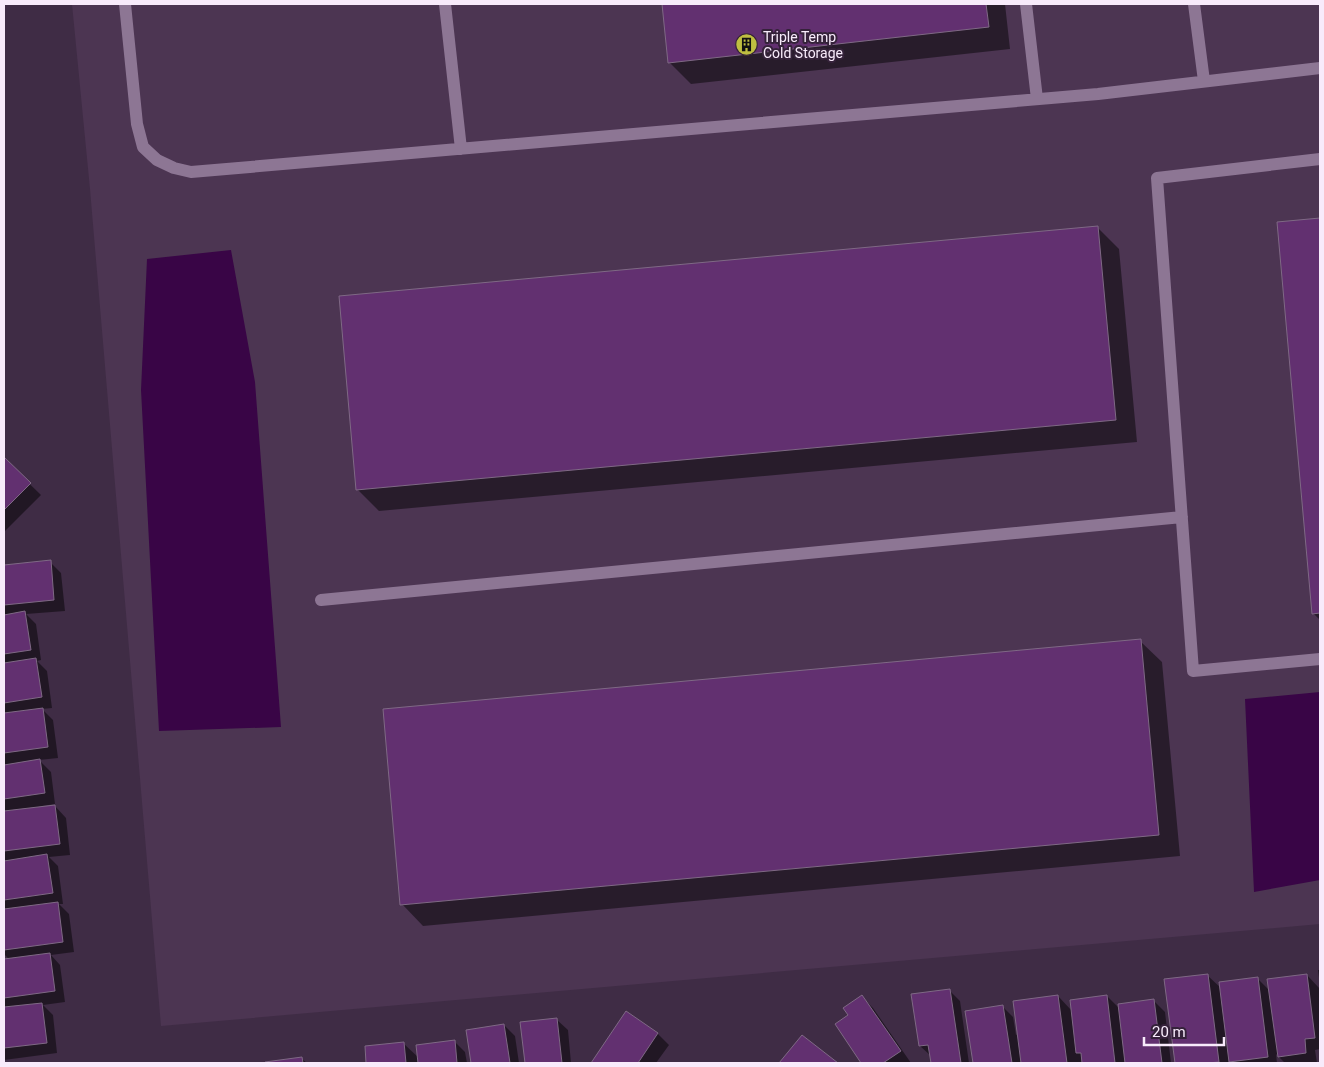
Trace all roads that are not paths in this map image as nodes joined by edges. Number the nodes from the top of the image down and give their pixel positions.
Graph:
1 (126, 4) edge
2 (445, 4) edge
3 (1026, 4) edge
4 (1194, 4) edge
5 (1320, 68) edge
6 (1204, 81) junction
7 (1037, 99) junction
8 (461, 149) junction
9 (1320, 159) edge
10 (1182, 517) junction
11 (321, 600) dead end
12 (1320, 659) edge

1 - 8 lane
2 - 8 lane
3 - 7 lane
4 - 6 lane
5 - 6 lane
6 - 7 lane
7 - 8 lane
9 - 10 lane
10 - 11 lane
10 - 12 lane

